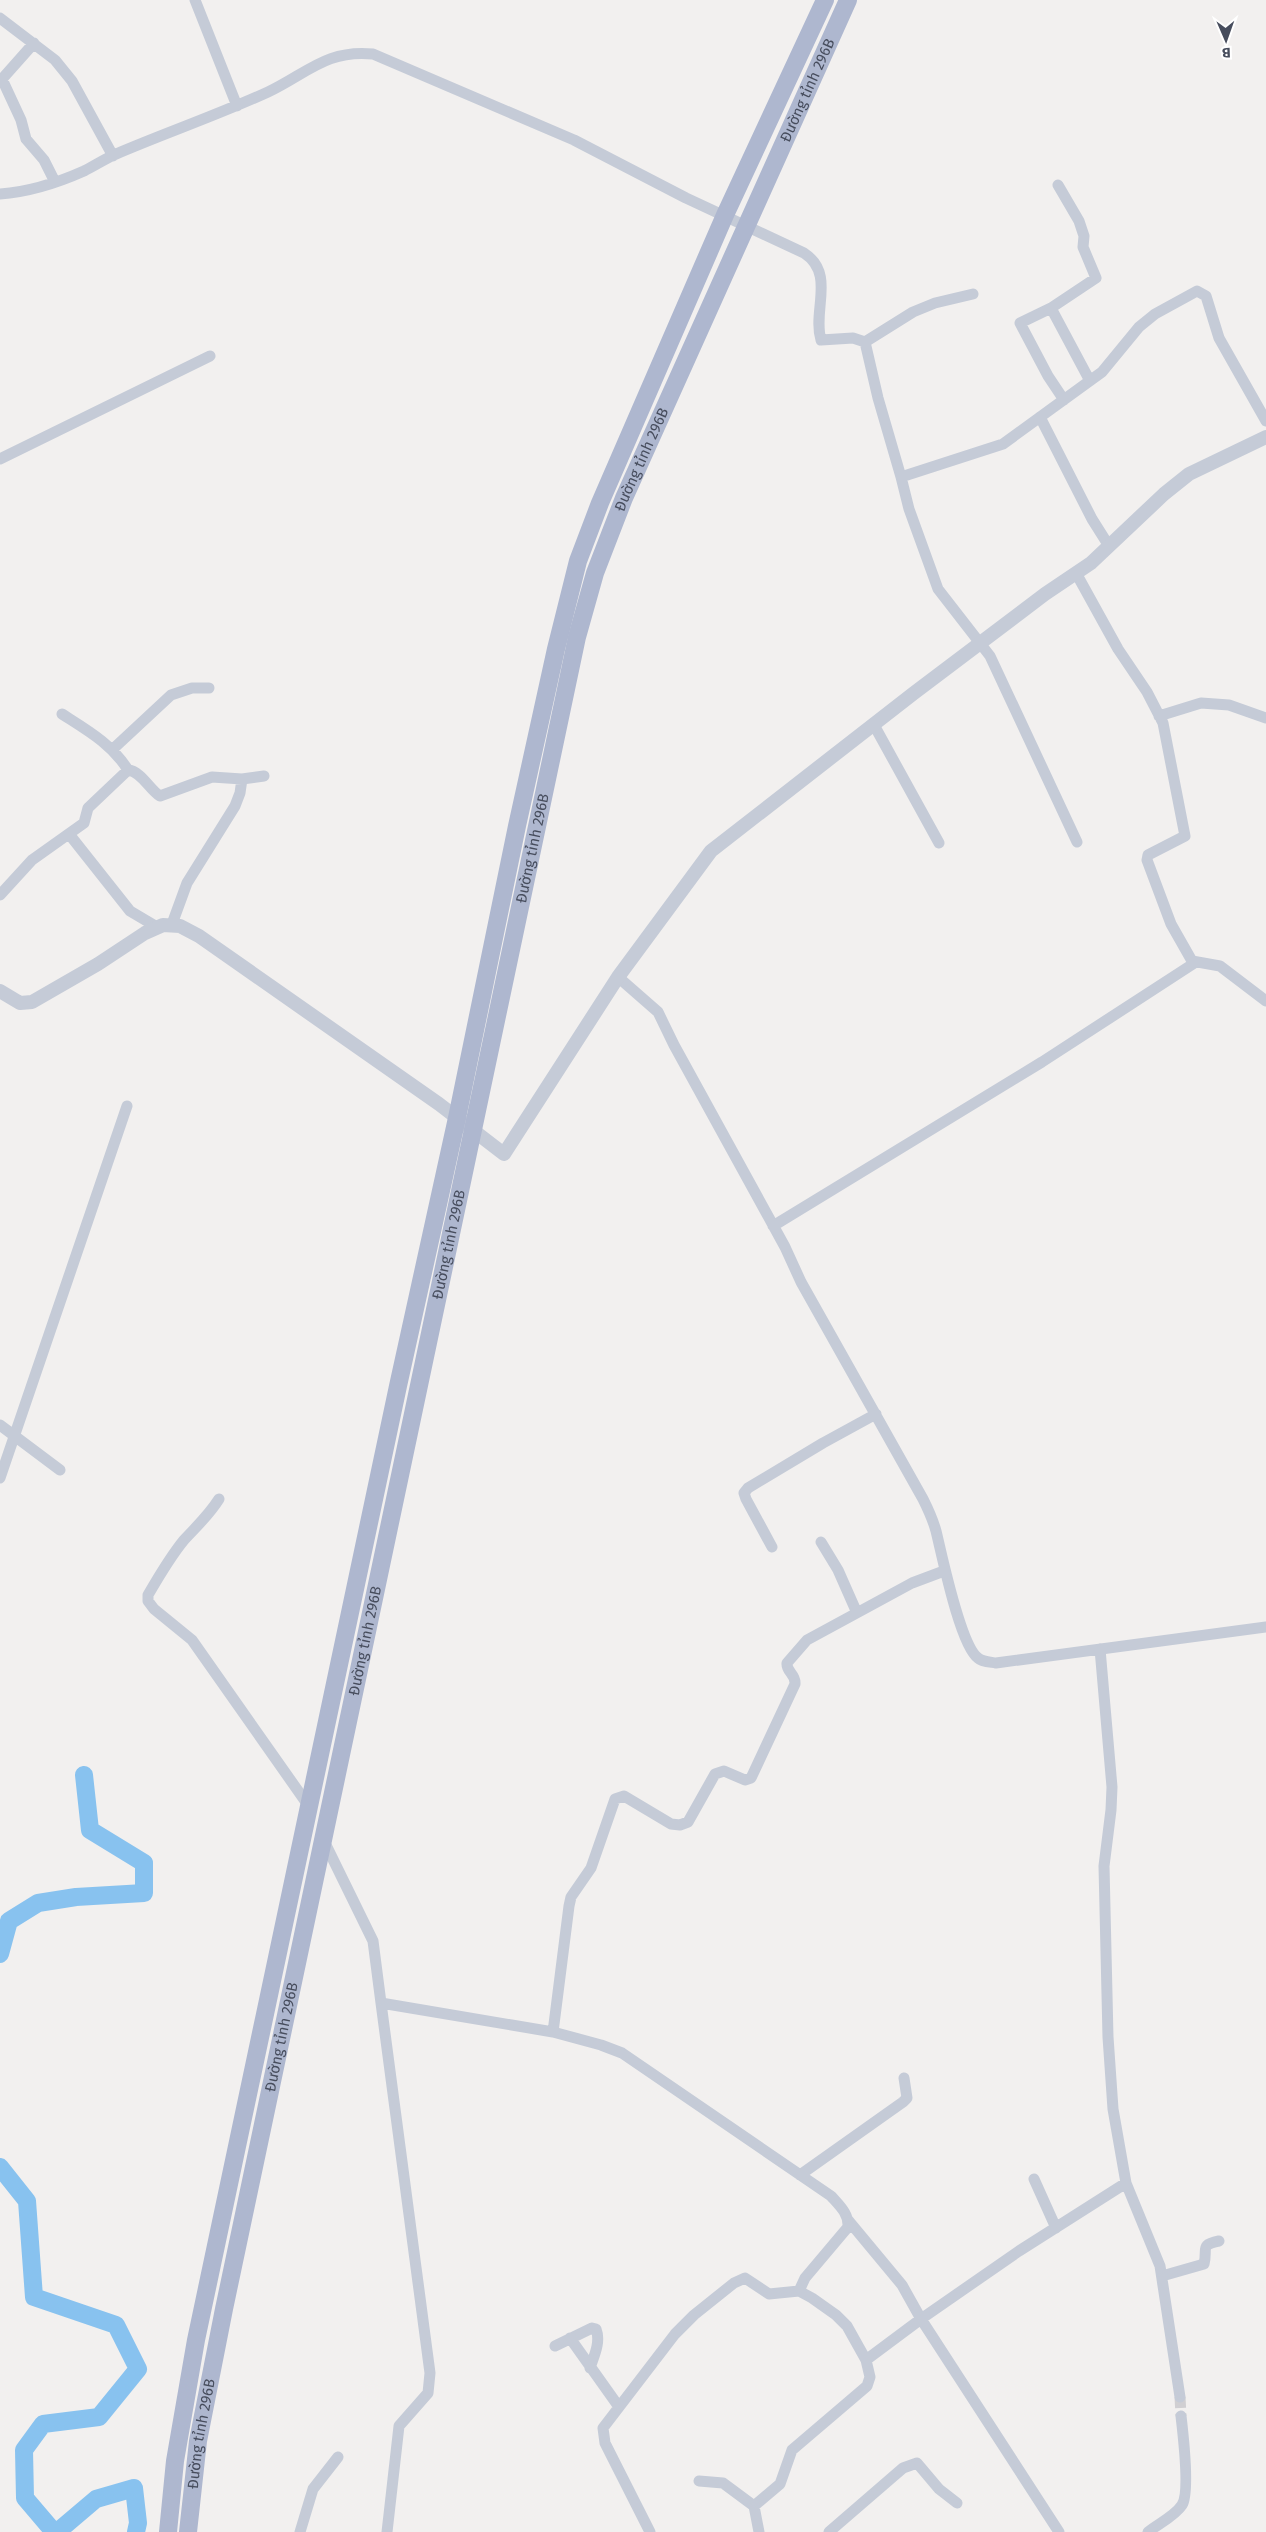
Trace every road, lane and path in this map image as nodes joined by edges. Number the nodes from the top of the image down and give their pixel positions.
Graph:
1 (195, 0) edge
2 (825, 0) edge
3 (848, 0) edge
4 (0, 18) edge
5 (34, 43) junction
6 (237, 106) junction
7 (112, 156) junction
8 (55, 182) junction
9 (1058, 185) dead end
10 (0, 194) edge
11 (725, 215) junction
12 (746, 226) junction
13 (973, 294) dead end
14 (1052, 308) junction
15 (866, 342) junction
16 (210, 356) dead end
17 (1090, 381) junction
18 (1064, 400) junction
19 (1040, 417) junction
20 (1266, 421) edge
21 (1266, 437) edge
22 (0, 459) edge
23 (901, 477) junction
24 (1109, 546) junction
25 (1076, 573) junction
26 (981, 643) junction
27 (209, 688) dead end
28 (62, 714) dead end
29 (1159, 716) junction
30 (1266, 718) edge
31 (874, 725) junction
32 (113, 749) junction
33 (128, 770) junction
34 (264, 776) dead end
35 (242, 778) junction
36 (69, 834) junction
37 (1077, 842) dead end
38 (940, 843) dead end
39 (0, 895) edge
40 (172, 924) junction
41 (157, 927) junction
42 (1196, 962) junction
43 (618, 977) junction
44 (0, 991) edge
45 (1266, 1001) edge
46 (127, 1106) dead end
47 (457, 1118) junction
48 (474, 1130) junction
49 (773, 1226) junction
50 (876, 1414) junction
51 (0, 1425) edge
52 (14, 1436) junction
53 (60, 1470) dead end
54 (0, 1478) edge
55 (219, 1498) dead end
56 (821, 1542) dead end
57 (772, 1547) dead end
58 (944, 1571) junction
59 (857, 1613) junction
60 (1266, 1627) edge
61 (1100, 1650) junction
62 (308, 1805) junction
63 (324, 1841) junction
64 (382, 2003) junction
65 (553, 2032) junction
66 (904, 2078) dead end
67 (800, 2175) junction
68 (1034, 2179) dead end
69 (1126, 2183) junction
70 (848, 2220) junction
71 (1056, 2228) junction
72 (1219, 2241) dead end
73 (1162, 2276) junction
74 (800, 2291) junction
75 (921, 2319) junction
76 (570, 2338) junction
77 (555, 2346) dead end
78 (866, 2360) junction
79 (590, 2368) junction
80 (1180, 2397) tunnel mouth
81 (619, 2407) junction
82 (1181, 2416) tunnel mouth
83 (338, 2457) dead end
84 (699, 2481) dead end
85 (957, 2503) dead end
86 (754, 2506) junction
87 (168, 2532) edge
88 (188, 2532) edge
89 (300, 2532) edge
90 (387, 2532) edge
91 (650, 2532) edge
92 (759, 2532) edge
93 (829, 2532) edge
94 (1059, 2532) edge
95 (1148, 2532) edge

1 - 6 street
2 - 11 main road, Đường tỉnh 296B
3 - 12 main road, Đường tỉnh 296B
4 - 5 street
5 - 7 street
5 - 8 street
6 - 7 street
6 - 11 street
7 - 8 street
8 - 10 street
9 - 14 street
11 - 12 street
11 - 47 main road, Đường tỉnh 296B
12 - 15 street
12 - 48 main road, Đường tỉnh 296B
13 - 15 street
14 - 17 street
14 - 18 street
15 - 23 street
16 - 22 street
17 - 18 street
17 - 20 street
18 - 19 street
19 - 23 street
19 - 24 street
21 - 24 street
23 - 26 street
24 - 25 street
25 - 26 street
25 - 29 street
26 - 31 street
26 - 37 street
27 - 32 street
28 - 32 street
29 - 30 street
29 - 42 street
31 - 38 street
31 - 43 street
32 - 33 street
33 - 35 street
33 - 36 street
34 - 35 street
35 - 40 street
36 - 39 street
36 - 41 street
40 - 41 street
40 - 47 street
41 - 44 street
42 - 45 street
42 - 49 street
43 - 48 street
43 - 49 street
46 - 52 street
47 - 48 street
47 - 62 main road, Đường tỉnh 296B
48 - 63 main road, Đường tỉnh 296B
49 - 50 street
50 - 57 street
50 - 58 street
51 - 52 street
52 - 53 street
52 - 54 street
55 - 62 street
56 - 59 street
58 - 59 street
58 - 61 street
59 - 65 street
60 - 61 street
61 - 69 street
62 - 87 main road, Đường tỉnh 296B
63 - 64 street
63 - 88 main road, Đường tỉnh 296B
64 - 65 street
64 - 90 street
65 - 67 street
66 - 67 street
67 - 70 street
68 - 71 street
69 - 71 street
69 - 73 street
70 - 74 street
70 - 75 street
71 - 75 street
72 - 73 street
73 - 80 street
74 - 78 street
74 - 81 street
75 - 78 street
75 - 94 street
76 - 77 street
76 - 79 street
76 - 79 street
78 - 86 street
79 - 81 street
81 - 91 street
82 - 95 street
83 - 89 street
84 - 86 street
85 - 93 street
86 - 92 street

